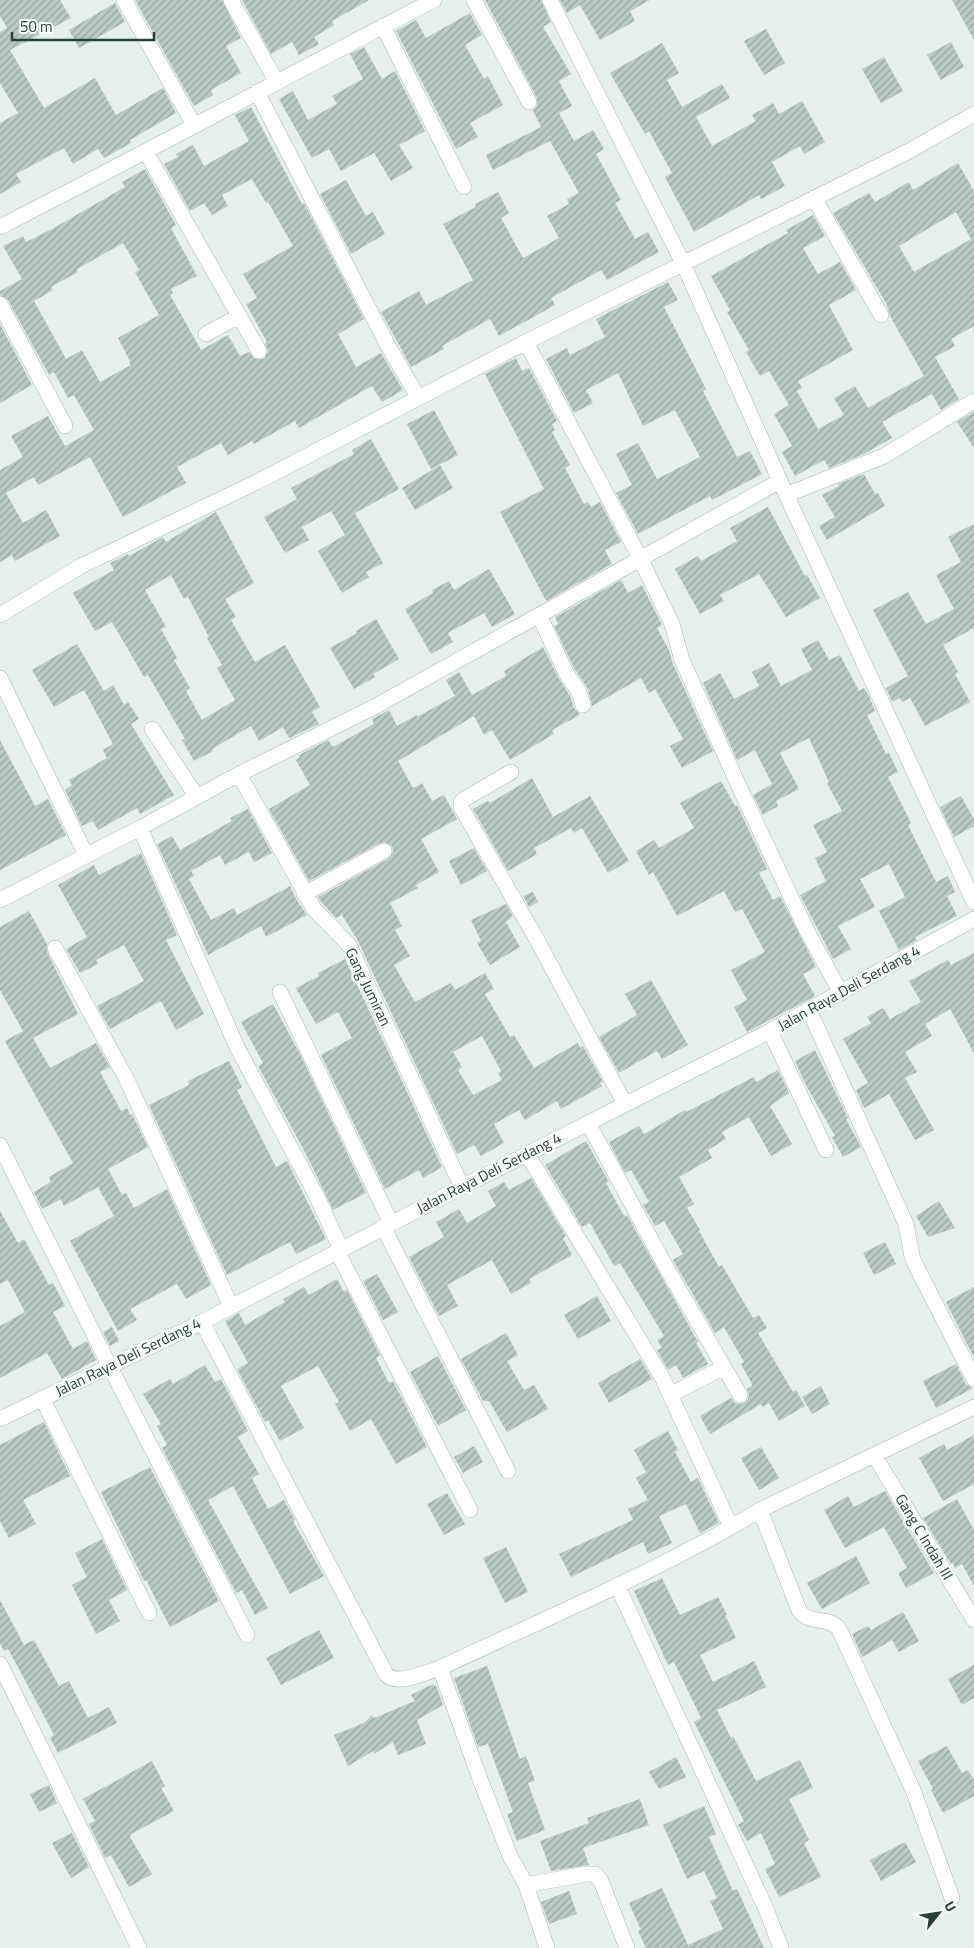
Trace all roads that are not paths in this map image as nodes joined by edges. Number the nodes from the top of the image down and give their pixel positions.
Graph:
1 (124, 0) edge
2 (231, 0) edge
3 (434, 0) edge
4 (474, 0) edge
5 (550, 0) edge
6 (383, 26) junction
7 (276, 81) junction
8 (257, 92) junction
9 (529, 102) dead end
10 (974, 114) edge
11 (194, 125) junction
12 (146, 152) junction
13 (464, 187) dead end
14 (814, 198) junction
15 (0, 227) edge
16 (683, 263) junction
17 (0, 304) edge
18 (881, 315) dead end
19 (240, 316) junction
20 (206, 334) dead end
21 (526, 342) junction
22 (259, 351) dead end
23 (418, 397) junction
24 (974, 402) edge
25 (65, 426) dead end
26 (783, 488) junction
27 (640, 558) junction
28 (540, 614) junction
29 (0, 616) edge
30 (0, 678) edge
31 (583, 705) dead end
32 (152, 729) dead end
33 (511, 772) dead end
34 (239, 774) junction
35 (196, 797) junction
36 (140, 828) junction
37 (384, 851) dead end
38 (86, 855) junction
39 (304, 894) junction
40 (0, 900) edge
41 (974, 902) edge
42 (974, 919) edge
43 (55, 948) dead end
44 (280, 992) dead end
45 (841, 993) junction
46 (809, 1010) junction
47 (770, 1031) junction
48 (625, 1104) junction
49 (588, 1123) junction
50 (0, 1145) edge
51 (826, 1150) dead end
52 (527, 1154) junction
53 (462, 1187) junction
54 (387, 1225) junction
55 (339, 1250) junction
56 (231, 1306) junction
57 (202, 1322) junction
58 (110, 1367) junction
59 (724, 1367) junction
60 (974, 1378) edge
61 (670, 1395) junction
62 (740, 1395) dead end
63 (42, 1398) junction
64 (974, 1407) edge
65 (0, 1419) edge
66 (874, 1455) junction
67 (508, 1471) dead end
68 (470, 1510) dead end
69 (760, 1510) junction
70 (731, 1527) junction
71 (617, 1585) junction
72 (149, 1613) dead end
73 (974, 1620) edge
74 (247, 1635) dead end
75 (0, 1664) edge
76 (440, 1668) junction
77 (526, 1885) junction
78 (952, 1898) dead end
79 (138, 1948) edge
80 (547, 1948) edge
81 (627, 1948) edge
82 (781, 1948) edge

1 - 11 street
2 - 7 street
3 - 6 street
4 - 9 street
5 - 16 street
6 - 7 street
6 - 13 street
7 - 8 street
8 - 11 street
8 - 23 street
10 - 14 street
11 - 12 street
12 - 15 street
12 - 19 street
14 - 16 street
14 - 18 street
16 - 21 street
16 - 26 street
17 - 25 street
19 - 20 street
19 - 22 street
21 - 23 street
21 - 27 street
23 - 29 street
24 - 26 street
26 - 27 street
26 - 41 street
27 - 28 street
27 - 45 street
28 - 31 street
28 - 34 street
30 - 38 street
32 - 35 street
33 - 48 street
34 - 35 street
34 - 39 street, Gang Jumiran
35 - 36 street
36 - 38 street
36 - 55 street
37 - 39 street
38 - 40 street
39 - 53 street, Gang Jumiran
42 - 45 street, Jalan Raya Deli Serdang 4
43 - 56 street
44 - 54 street
45 - 46 street, Jalan Raya Deli Serdang 4
46 - 47 street, Jalan Raya Deli Serdang 4
46 - 60 street
47 - 48 street, Jalan Raya Deli Serdang 4
47 - 51 street
48 - 49 street, Jalan Raya Deli Serdang 4
49 - 52 street, Jalan Raya Deli Serdang 4
49 - 59 street
50 - 58 street
52 - 53 street, Jalan Raya Deli Serdang 4
52 - 61 street
53 - 54 street, Jalan Raya Deli Serdang 4
54 - 55 street, Jalan Raya Deli Serdang 4
54 - 67 street
55 - 56 street, Jalan Raya Deli Serdang 4
55 - 68 street
56 - 57 street, Jalan Raya Deli Serdang 4
57 - 58 street, Jalan Raya Deli Serdang 4
57 - 76 street
58 - 63 street, Jalan Raya Deli Serdang 4
58 - 74 street
59 - 61 street
59 - 62 street
61 - 70 street
63 - 65 street, Jalan Raya Deli Serdang 4
63 - 72 street
64 - 66 street
66 - 69 street
66 - 73 street, Gang C Indah III
69 - 70 street
69 - 78 street
70 - 71 street
71 - 76 street
71 - 82 street
75 - 79 street
76 - 77 street
77 - 80 street
77 - 81 street

